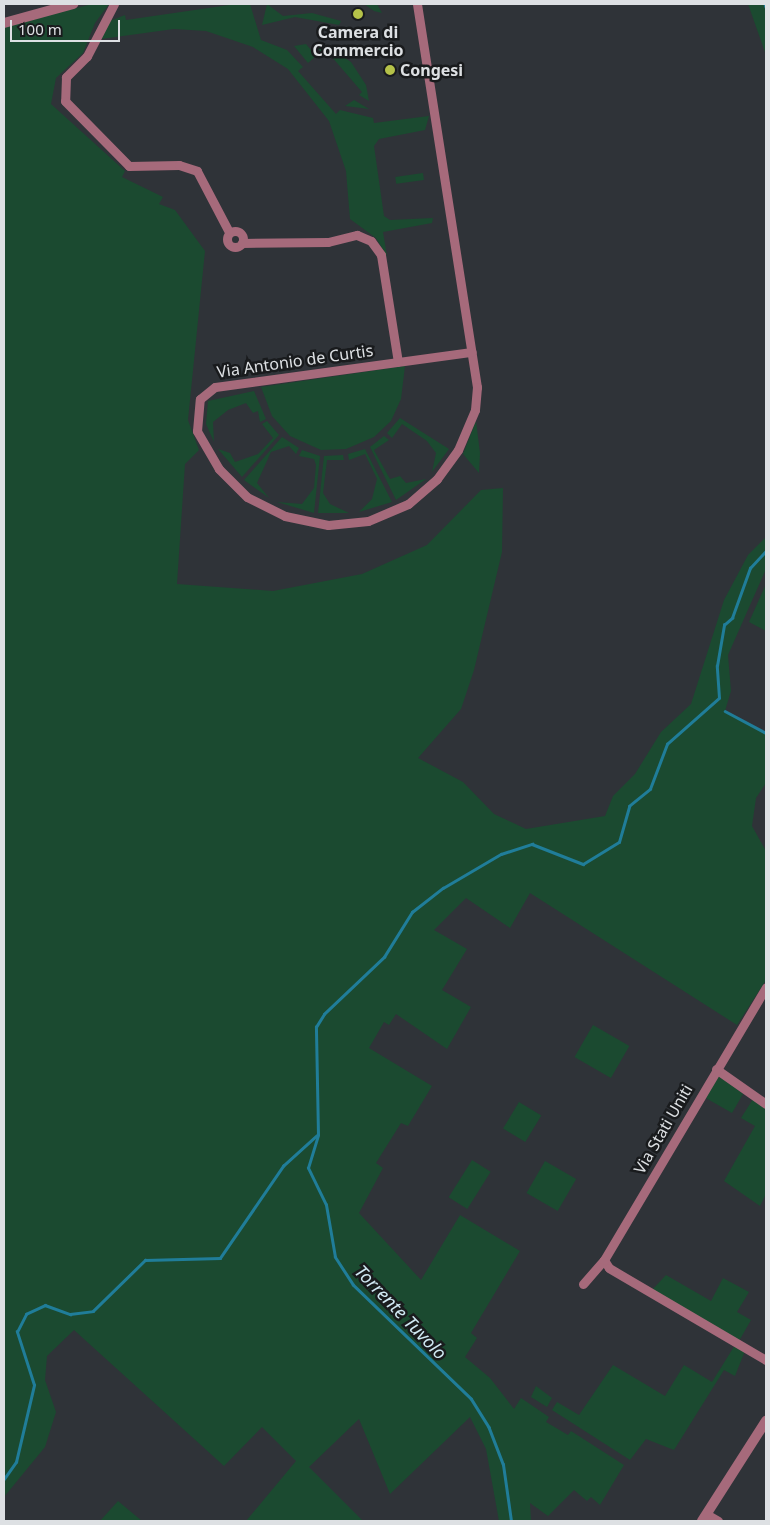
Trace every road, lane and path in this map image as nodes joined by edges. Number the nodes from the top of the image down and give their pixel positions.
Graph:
1 (73, 4) edge
2 (114, 4) edge
3 (417, 4) edge
4 (4, 23) edge
5 (472, 352) junction
6 (398, 362) junction
7 (766, 987) edge
8 (716, 1069) junction
9 (766, 1104) edge
10 (604, 1260) junction
11 (609, 1268) junction
12 (593, 1269) junction
13 (584, 1284) dead end
14 (766, 1360) edge
15 (766, 1421) edge
16 (704, 1518) edge
17 (718, 1521) edge

1 - 4 street
2 - 6 street
3 - 5 street, Via Antonio de Curtis
5 - 6 street, Via Antonio de Curtis
5 - 6 street, Via Antonio de Curtis
7 - 8 street, Via Stati Uniti
8 - 9 street
8 - 10 street, Via Stati Uniti
10 - 11 street
10 - 12 street, Via Stati Uniti
11 - 12 street
11 - 14 street
12 - 13 street, Via Stati Uniti
15 - 16 street
16 - 17 street

